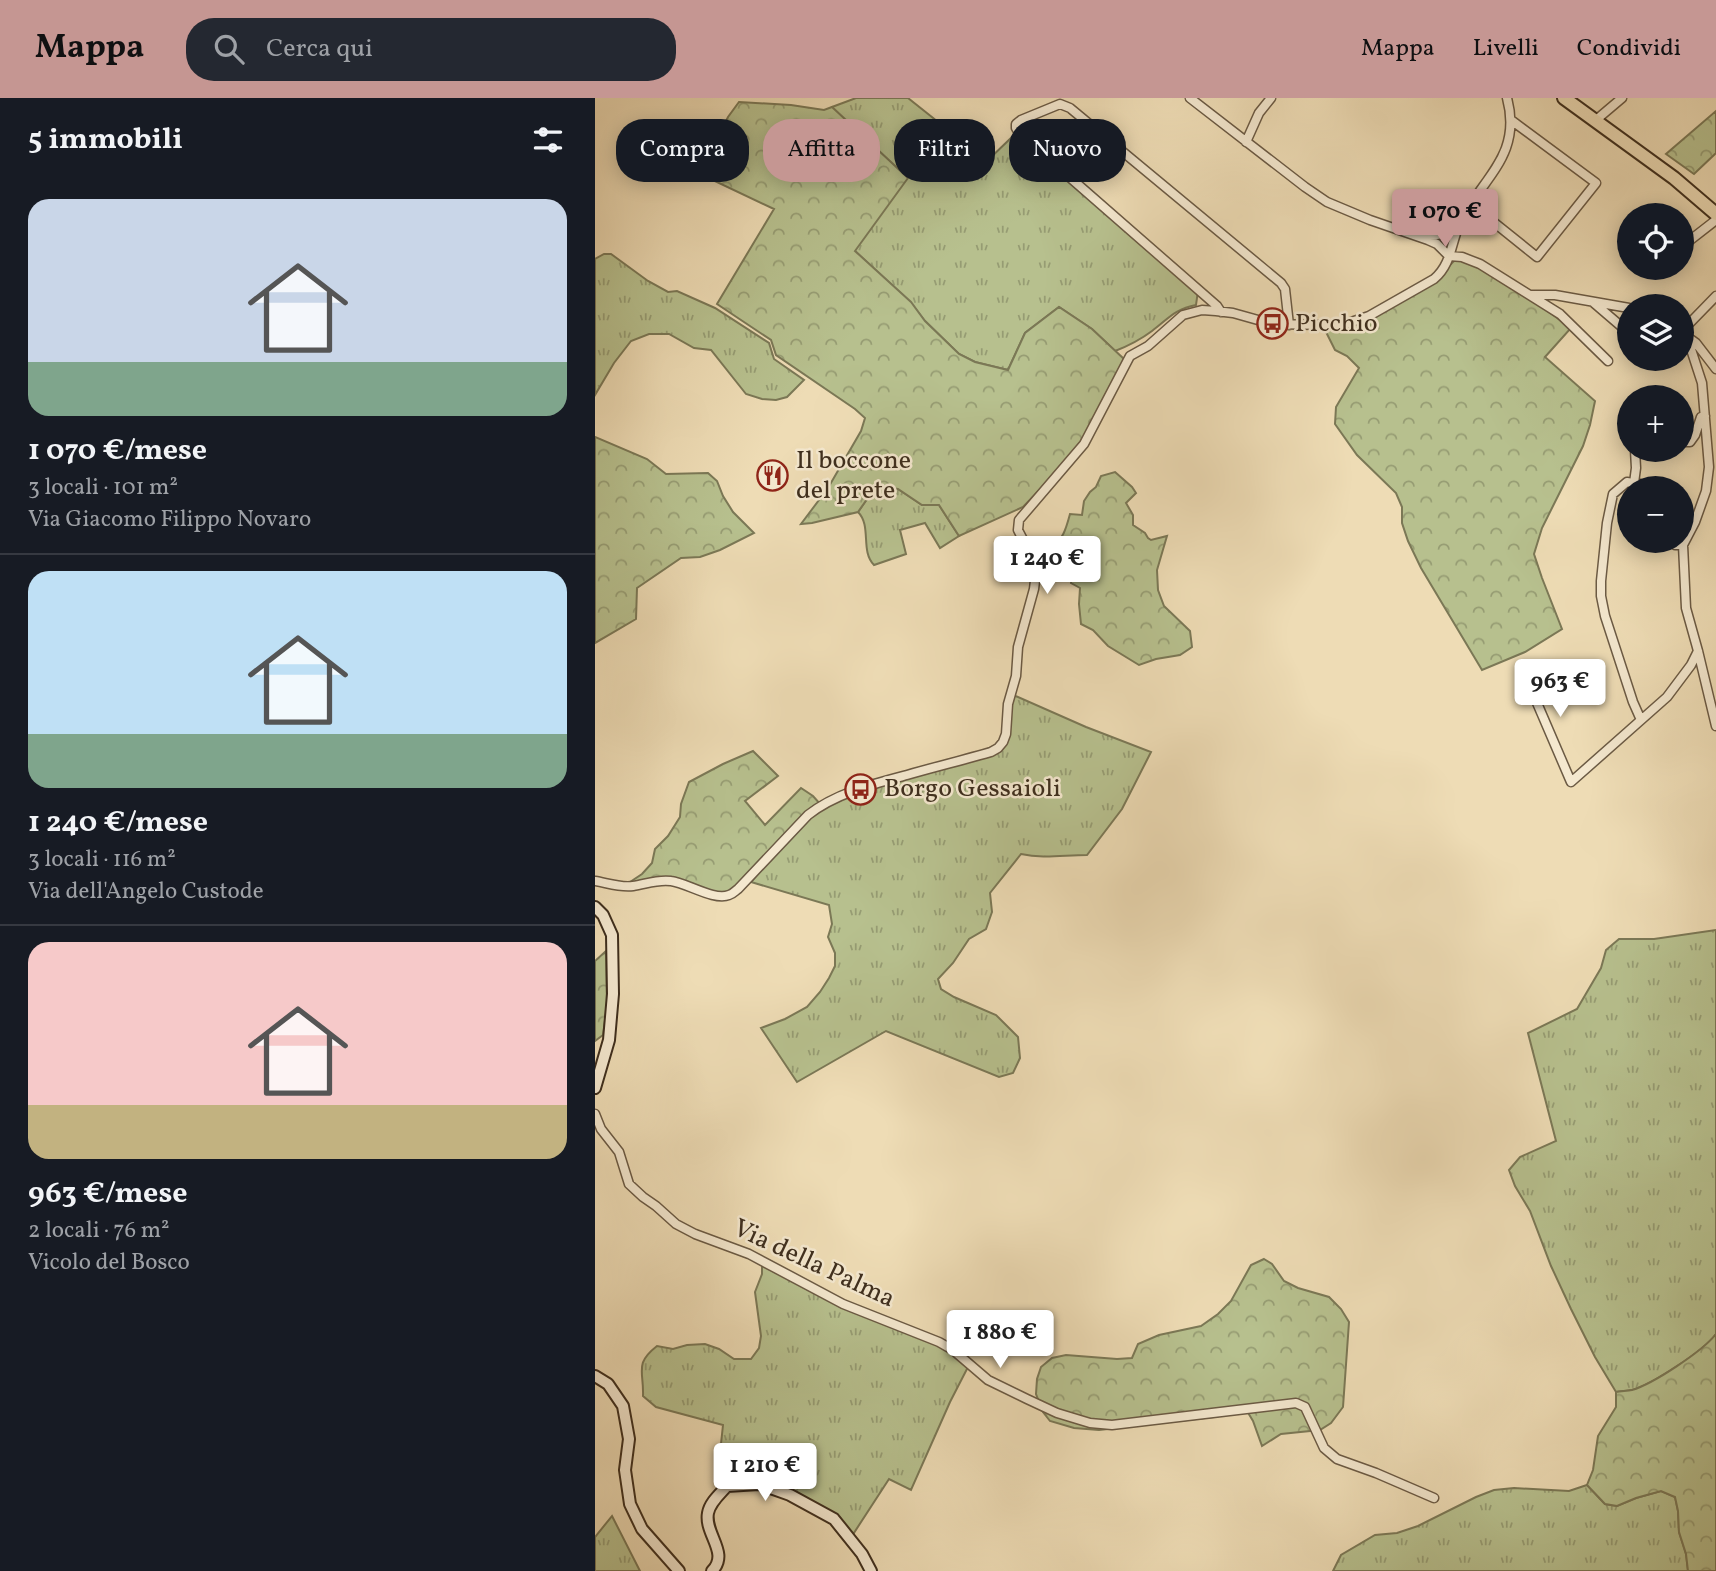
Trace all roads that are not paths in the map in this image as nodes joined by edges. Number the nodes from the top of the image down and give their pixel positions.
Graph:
1 (1191, 98) edge
2 (1271, 98) edge
3 (1507, 98) edge
4 (1564, 98) edge
5 (1622, 98) edge
6 (1511, 120) junction
7 (1596, 120) junction
8 (1246, 142) junction
9 (1471, 204) junction
10 (1716, 214) edge
11 (1716, 220) edge
12 (1460, 223) junction
13 (1416, 234) junction
14 (1694, 237) edge
15 (1449, 256) junction
16 (1530, 295) junction
17 (1716, 296) edge
18 (1592, 301) junction
19 (1617, 307) edge
20 (1221, 312) junction
21 (1694, 322) edge
22 (1617, 323) edge
23 (1289, 326) junction
24 (1694, 342) edge
25 (1608, 361) dead end
26 (1694, 361) edge
27 (1715, 367) edge
28 (1705, 416) junction
29 (1694, 436) edge
30 (1617, 491) edge
31 (1694, 524) edge
32 (1683, 553) edge
33 (1699, 651) junction
34 (1522, 668) dead end
35 (1641, 720) junction
36 (1716, 726) edge
37 (595, 881) edge
38 (595, 907) edge
39 (595, 1088) edge
40 (595, 1114) edge
41 (595, 1376) edge
42 (1434, 1498) dead end
43 (679, 1571) edge
44 (712, 1571) edge
45 (871, 1571) edge

1 - 8 street
2 - 8 street
3 - 6 street
4 - 7 main road
5 - 7 street
6 - 9 street
6 - 9 street
7 - 10 main road
8 - 13 street
9 - 12 street
11 - 14 street
12 - 13 street
12 - 15 street
13 - 15 street
15 - 16 street
15 - 23 street
16 - 18 street
16 - 25 street
17 - 21 street
18 - 19 street
18 - 22 street
20 - 23 street
20 - 23 street
20 - 37 street
24 - 27 street
26 - 28 street
28 - 29 street
28 - 31 street
30 - 35 street
32 - 33 street
33 - 35 street
33 - 36 street
34 - 35 street
38 - 39 street
40 - 42 street, Via della Palma
41 - 43 street
44 - 45 street

